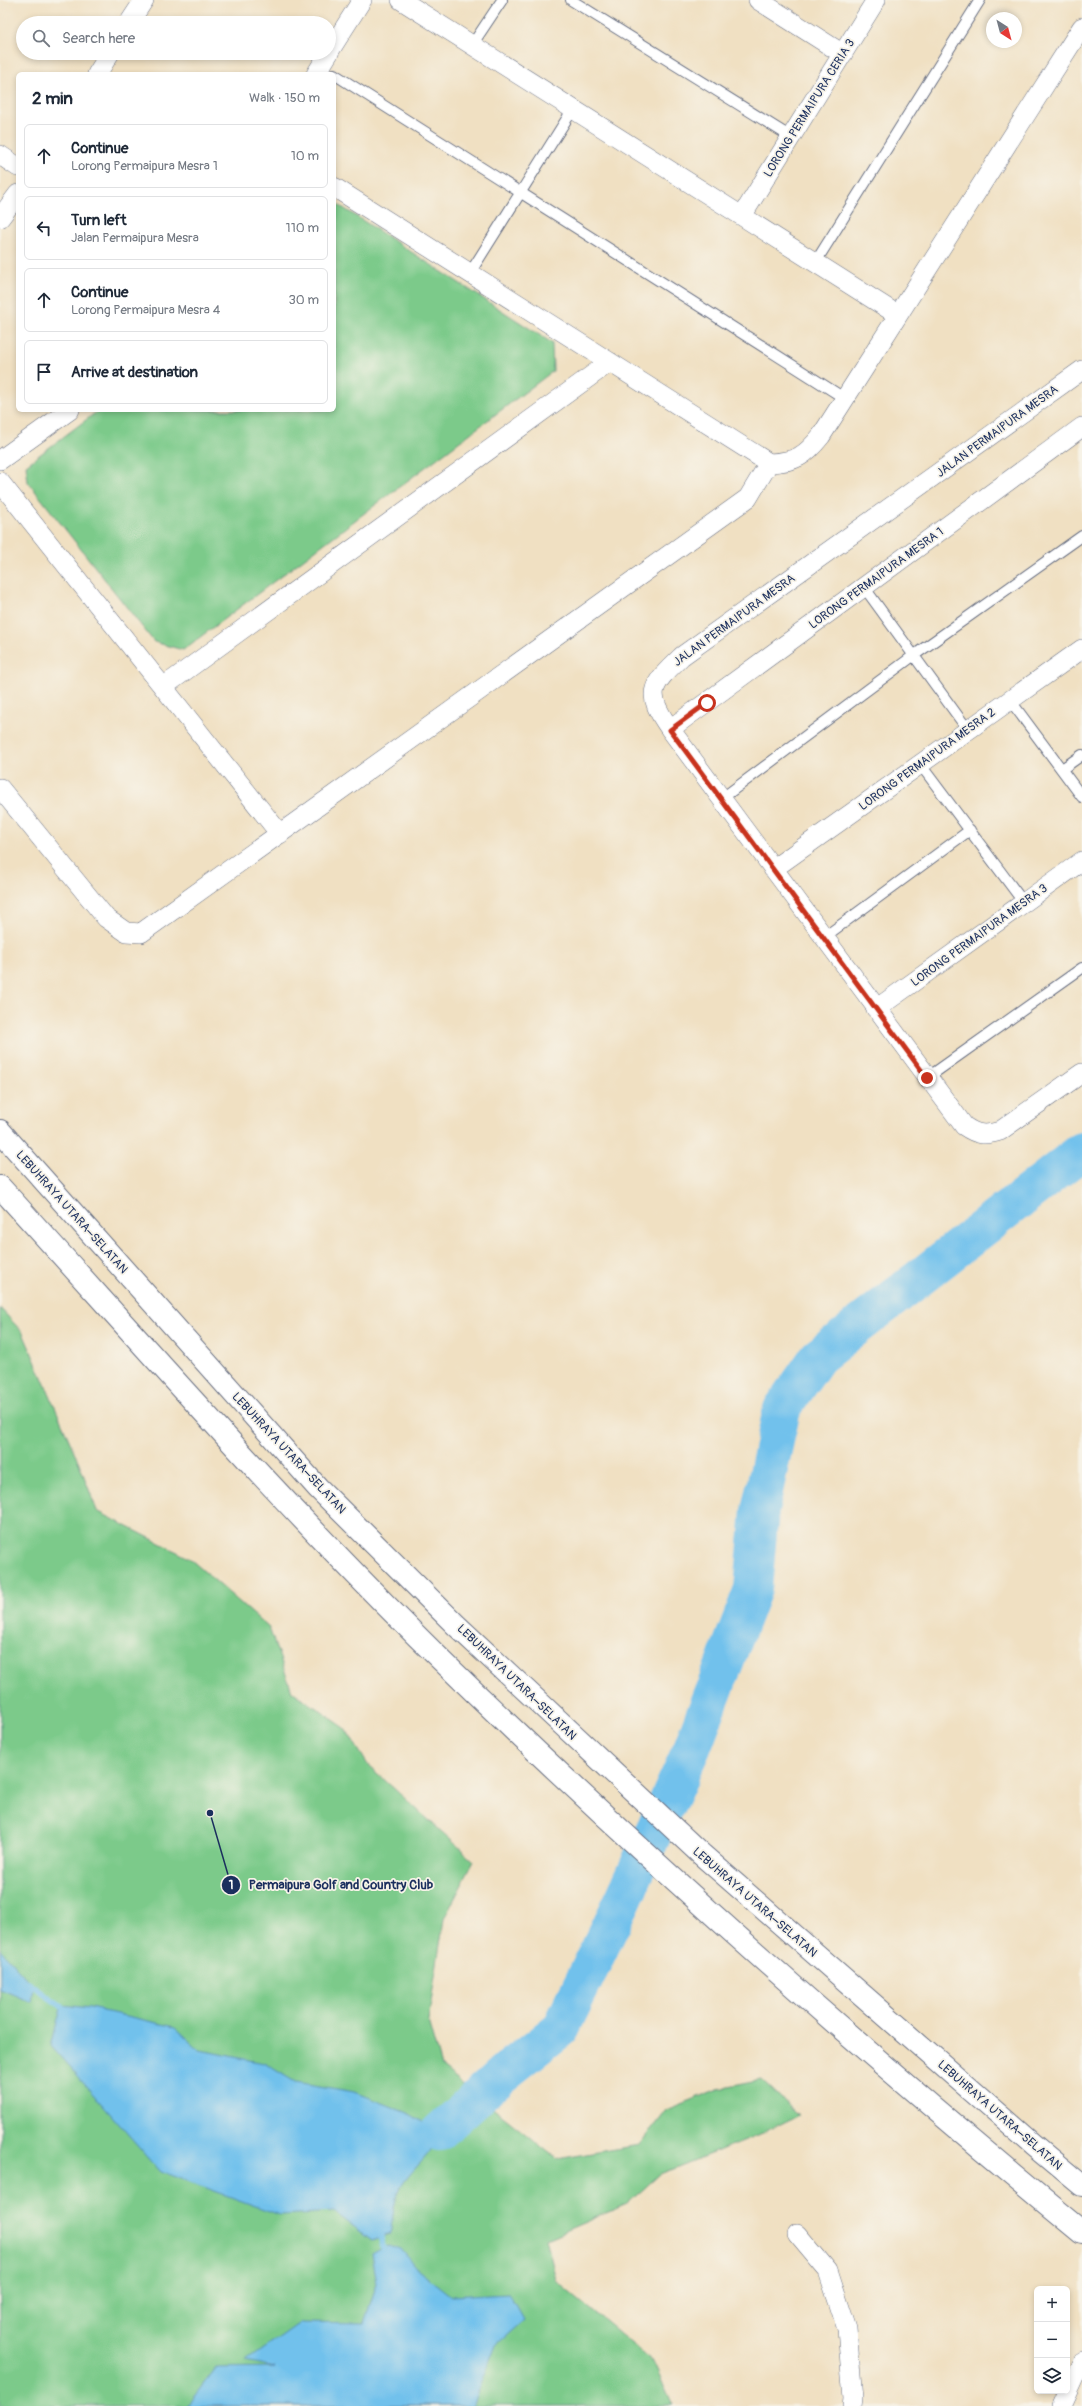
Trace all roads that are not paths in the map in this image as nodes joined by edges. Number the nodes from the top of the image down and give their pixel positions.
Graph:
1 (144, 0) edge
2 (362, 0) edge
3 (401, 0) edge
4 (502, 0) edge
5 (571, 0) edge
6 (758, 0) edge
7 (876, 0) edge
8 (980, 0) edge
9 (134, 16) edge
10 (1082, 27) edge
11 (472, 45) junction
12 (336, 49) edge
13 (842, 54) junction
14 (106, 60) edge
15 (327, 66) edge
16 (98, 72) edge
17 (573, 109) junction
18 (791, 137) junction
19 (0, 155) edge
20 (16, 166) edge
21 (336, 188) edge
22 (520, 193) junction
23 (16, 197) edge
24 (742, 216) junction
25 (0, 218) edge
26 (815, 263) junction
27 (470, 273) junction
28 (898, 315) junction
29 (610, 362) junction
30 (1082, 370) edge
31 (844, 398) junction
32 (67, 412) edge
33 (1082, 427) edge
34 (0, 460) edge
35 (769, 463) junction
36 (0, 482) edge
37 (1082, 536) edge
38 (864, 587) junction
39 (1082, 649) edge
40 (913, 656) junction
41 (163, 687) junction
42 (1010, 700) junction
43 (670, 730) junction
44 (968, 730) junction
45 (1082, 755) edge
46 (920, 764) junction
47 (1062, 769) junction
48 (0, 788) edge
49 (1082, 797) edge
50 (721, 799) junction
51 (970, 830) junction
52 (280, 834) junction
53 (1082, 862) edge
54 (773, 869) junction
55 (1024, 903) junction
56 (824, 938) junction
57 (1082, 968) edge
58 (876, 1009) junction
59 (1082, 1073) edge
60 (927, 1078) junction
61 (0, 1131) edge
62 (0, 1187) edge
63 (1082, 2185) edge
64 (1082, 2232) edge
65 (797, 2234) dead end
66 (1082, 2362) edge
67 (852, 2406) edge
68 (1062, 2406) edge

1 - 9 street
2 - 12 street
3 - 11 street
4 - 11 lane
5 - 18 lane
6 - 13 street
7 - 13 street, LORONG PERMAIPURA CERIA 3
8 - 26 lane
10 - 28 street
11 - 17 street
13 - 18 street, LORONG PERMAIPURA CERIA 3
14 - 16 street
15 - 22 lane
17 - 22 lane
17 - 24 street
18 - 24 street, LORONG PERMAIPURA CERIA 3
19 - 20 street
21 - 27 street
22 - 27 lane
22 - 31 lane
23 - 25 street
24 - 26 street
26 - 28 street
27 - 29 street
28 - 31 street
29 - 35 street
29 - 41 street
30 - 43 street, JALAN PERMAIPURA MESRA
31 - 35 street
32 - 34 street
33 - 38 street, LORONG PERMAIPURA MESRA 1
35 - 52 street
36 - 41 street
37 - 40 lane
38 - 40 lane
38 - 43 street, LORONG PERMAIPURA MESRA 1
39 - 42 street, LORONG PERMAIPURA MESRA 2
40 - 44 lane
40 - 50 lane
41 - 52 street
42 - 44 street, LORONG PERMAIPURA MESRA 2
42 - 47 lane
43 - 50 street, JALAN PERMAIPURA MESRA
44 - 46 street, LORONG PERMAIPURA MESRA 2
45 - 47 lane
46 - 51 lane
46 - 54 street, LORONG PERMAIPURA MESRA 2
47 - 49 lane
48 - 52 street
50 - 54 street, JALAN PERMAIPURA MESRA
51 - 55 lane
51 - 56 lane
53 - 55 street, LORONG PERMAIPURA MESRA 3
54 - 56 street, JALAN PERMAIPURA MESRA
55 - 58 street, LORONG PERMAIPURA MESRA 3
56 - 58 street, JALAN PERMAIPURA MESRA
57 - 60 lane
58 - 60 street, JALAN PERMAIPURA MESRA
59 - 60 street, JALAN PERMAIPURA MESRA
61 - 63 highway, LEBUHRAYA UTARA–SELATAN
62 - 64 highway
65 - 67 street
66 - 68 street

